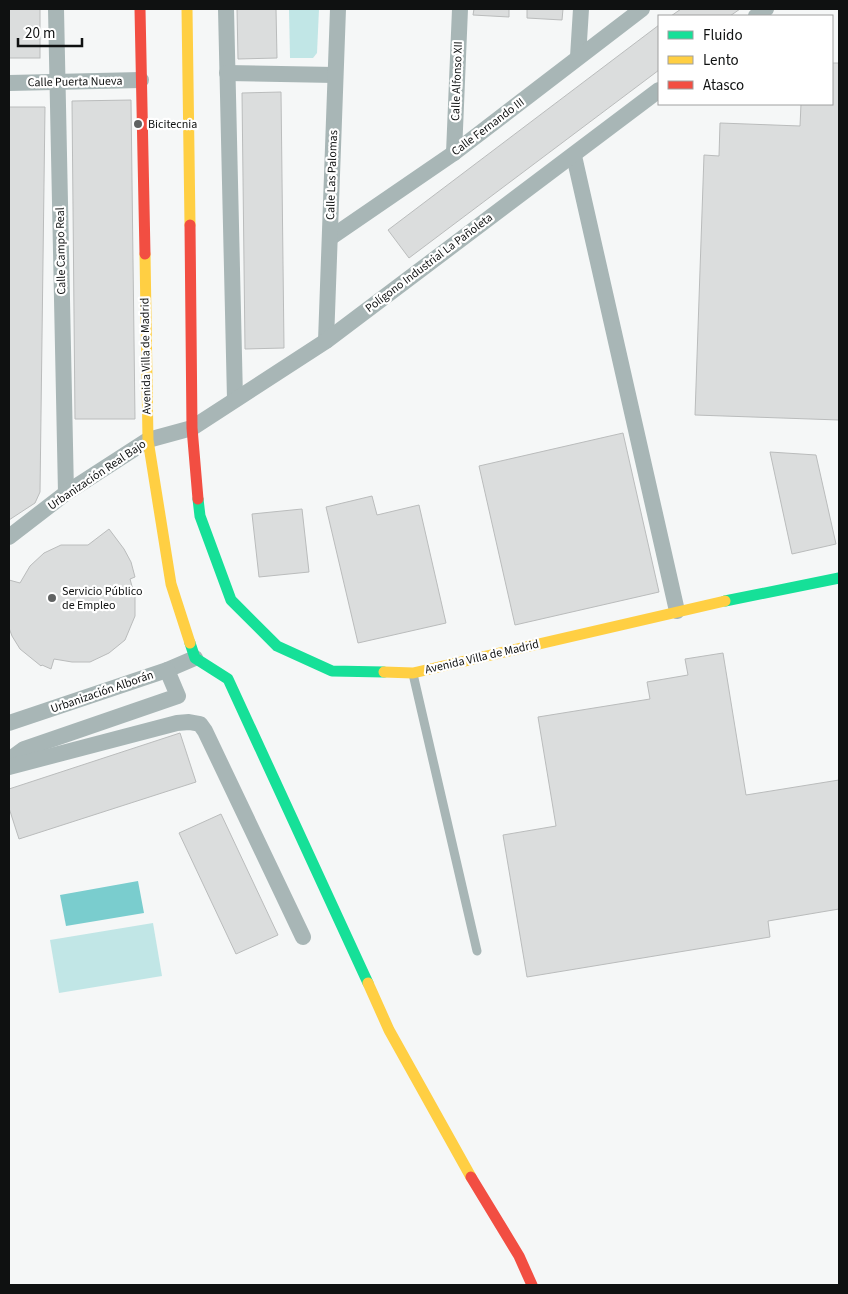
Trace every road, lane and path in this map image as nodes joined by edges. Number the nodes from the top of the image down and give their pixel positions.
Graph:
1 (56, 9) edge
2 (140, 9) edge
3 (187, 9) edge
4 (226, 9) edge
5 (338, 9) edge
6 (460, 9) edge
7 (581, 9) edge
8 (642, 9) edge
9 (578, 58) junction
10 (227, 73) junction
11 (335, 75) junction
12 (141, 80) junction
13 (58, 82) junction
14 (9, 83) edge
15 (658, 91) edge
16 (454, 153) junction
17 (574, 156) junction
18 (330, 238) junction
19 (326, 340) junction
20 (235, 399) junction
21 (192, 428) junction
22 (148, 440) junction
23 (66, 493) junction
24 (9, 537) edge
25 (839, 578) edge
26 (677, 611) junction
27 (195, 658) junction
28 (167, 670) junction
29 (413, 674) junction
30 (9, 723) edge
31 (9, 760) edge
32 (9, 767) edge
33 (303, 937) dead end
34 (477, 951) dead end
35 (532, 1285) edge

1 - 13 street, Calle Campo Real
2 - 12 street, Avenida Villa de Madrid
3 - 21 street, Avenida Villa de Madrid
4 - 10 street
5 - 11 street, Calle Las Palomas
6 - 16 street, Calle Alfonso XII
7 - 9 street
8 - 9 street, Calle Fernando III
9 - 16 street, Calle Fernando III
10 - 11 street
10 - 20 street
11 - 18 street, Calle Las Palomas
12 - 13 street, Calle Puerta Nueva
12 - 22 street, Avenida Villa de Madrid
13 - 14 street, Calle Puerta Nueva
13 - 23 street, Calle Campo Real
15 - 17 street, Polígono Industrial La Pañoleta
16 - 18 street, Calle Fernando III
17 - 19 street, Polígono Industrial La Pañoleta
17 - 26 street
18 - 19 street, Calle Las Palomas
19 - 20 street, Polígono Industrial La Pañoleta
20 - 21 street, Polígono Industrial La Pañoleta
21 - 22 street, Urbanización Real Bajo
21 - 29 street, Avenida Villa de Madrid
22 - 23 street, Urbanización Real Bajo
22 - 27 street, Avenida Villa de Madrid
23 - 24 street, Urbanización Real Bajo
25 - 26 street, Avenida Villa de Madrid
26 - 29 street, Avenida Villa de Madrid
27 - 28 street, Urbanización Alborán
27 - 35 street
28 - 30 street, Urbanización Alborán
28 - 31 street
29 - 34 lane
32 - 33 street

